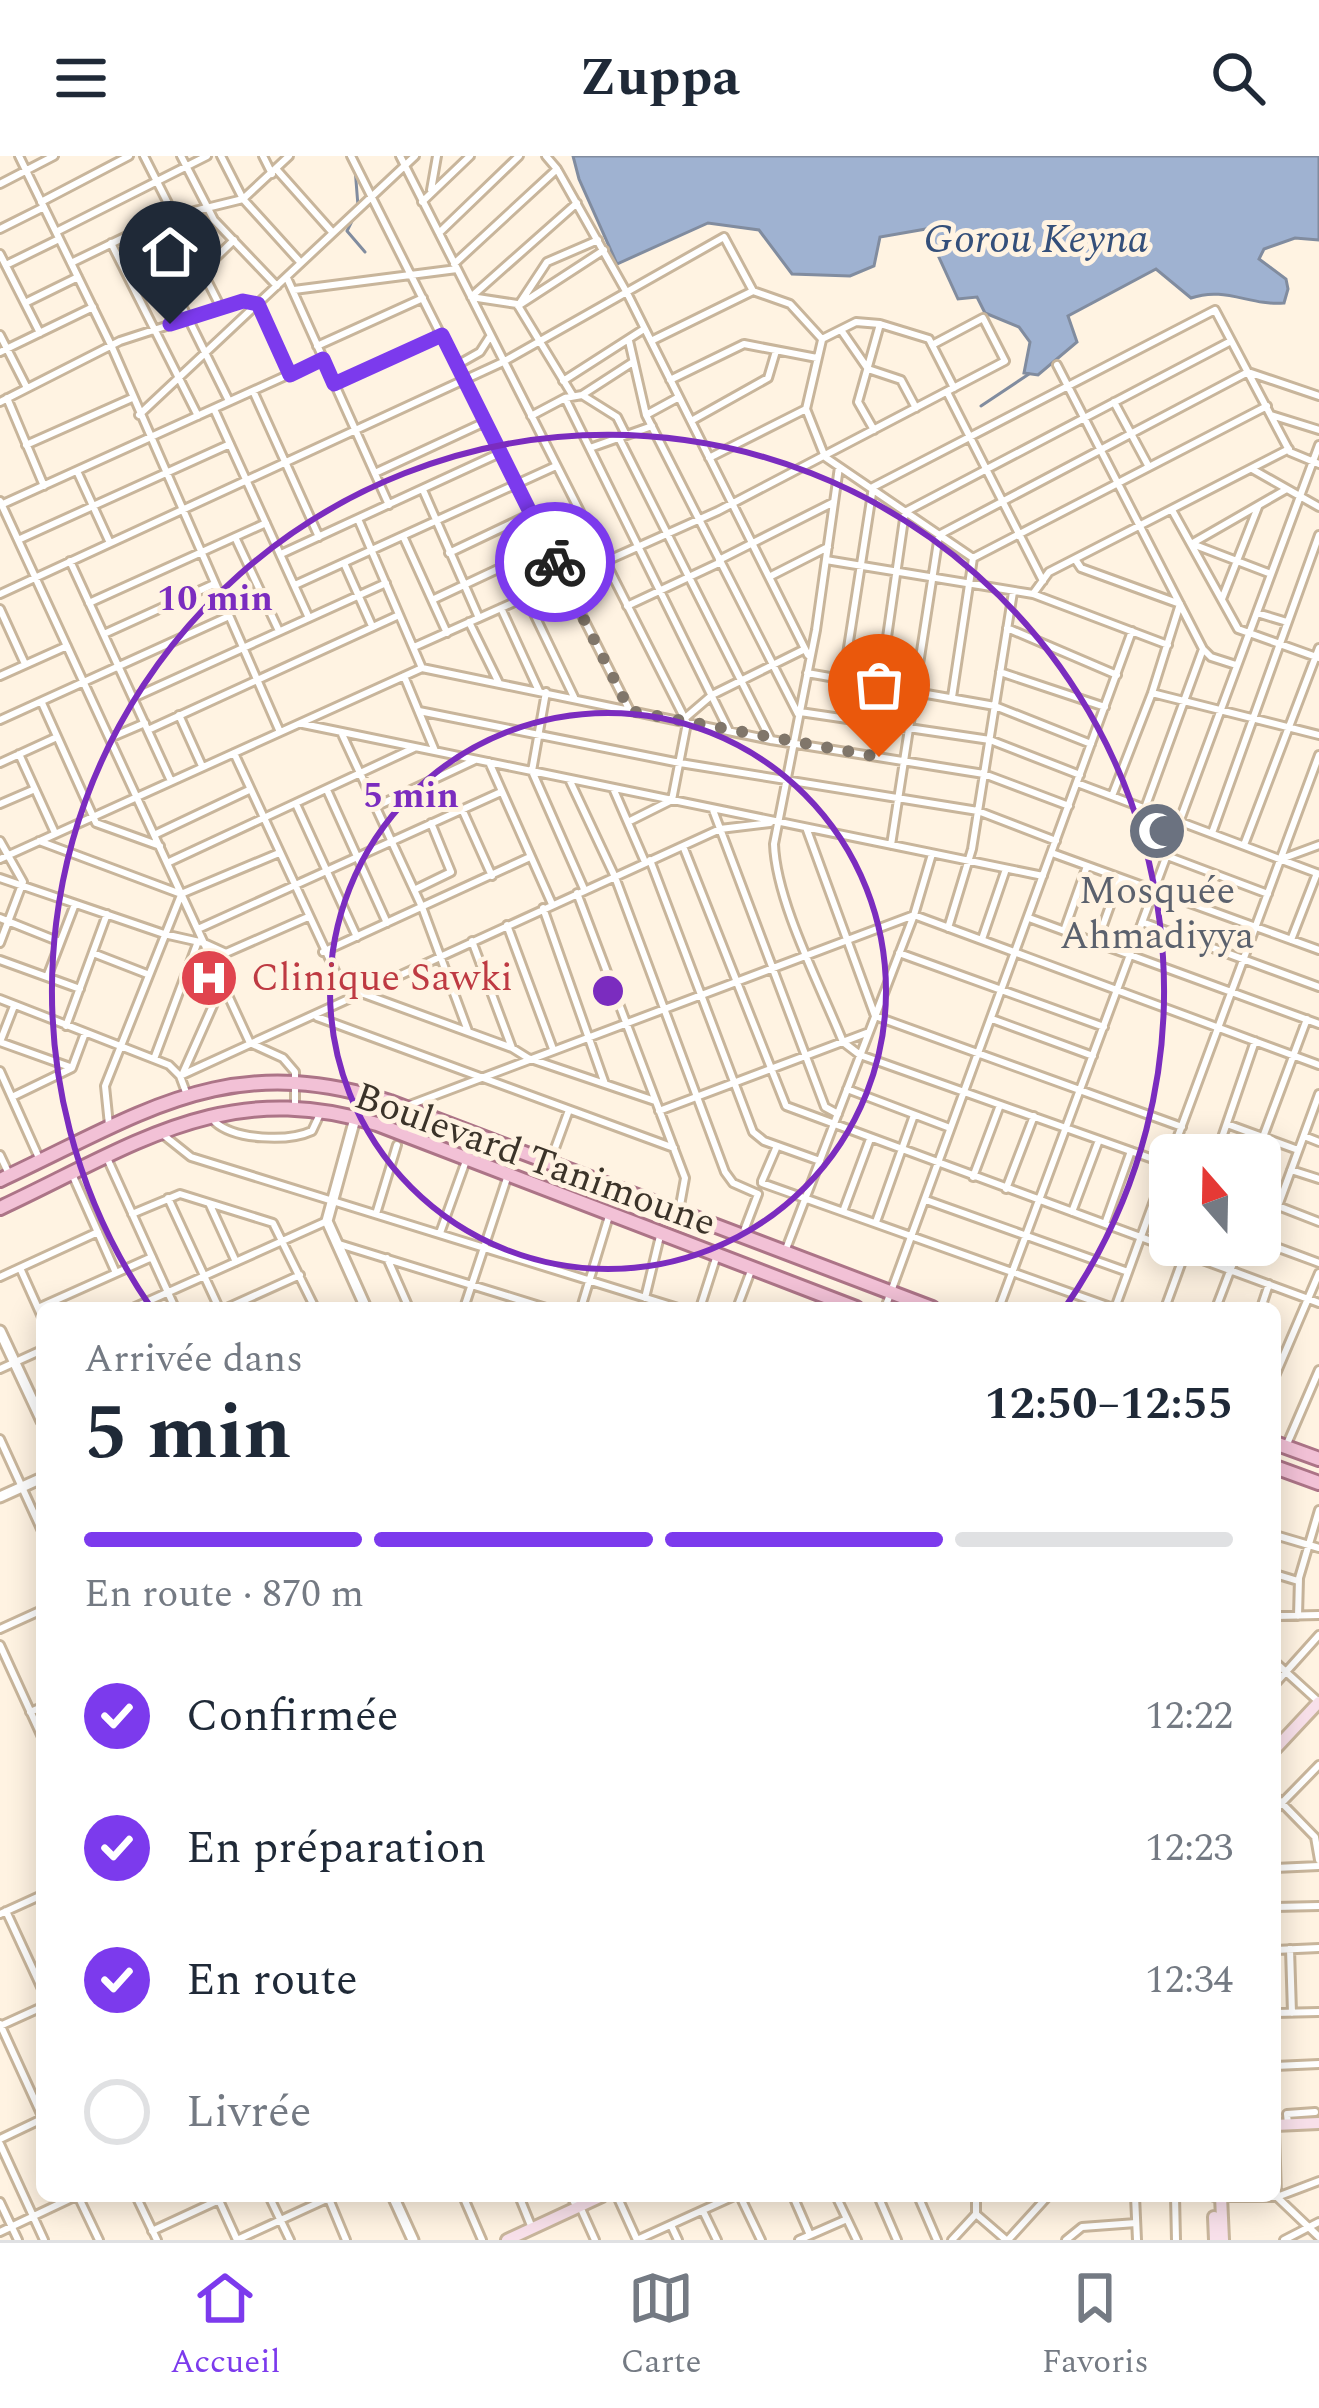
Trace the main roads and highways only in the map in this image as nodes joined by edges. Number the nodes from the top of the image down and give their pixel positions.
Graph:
1 (5, 1178) edge
2 (0, 1208) edge
3 (840, 1302) edge
4 (916, 1302) edge
5 (1281, 1445) edge
6 (1319, 1459) edge
7 (1281, 1469) edge
8 (1319, 1483) edge
9 (1319, 1702) edge
10 (1281, 1743) edge
11 (1318, 2122) edge
12 (1281, 2128) edge
13 (1217, 2202) edge
14 (577, 2205) edge
15 (507, 2240) edge
16 (520, 2240) edge
17 (1219, 2240) edge

1 - 4 main road, Boulevard Tanimoune
2 - 3 main road, Boulevard Tanimoune
5 - 6 main road
7 - 8 main road
9 - 10 main road
11 - 12 main road
13 - 17 main road
14 - 15 main road
14 - 16 main road

